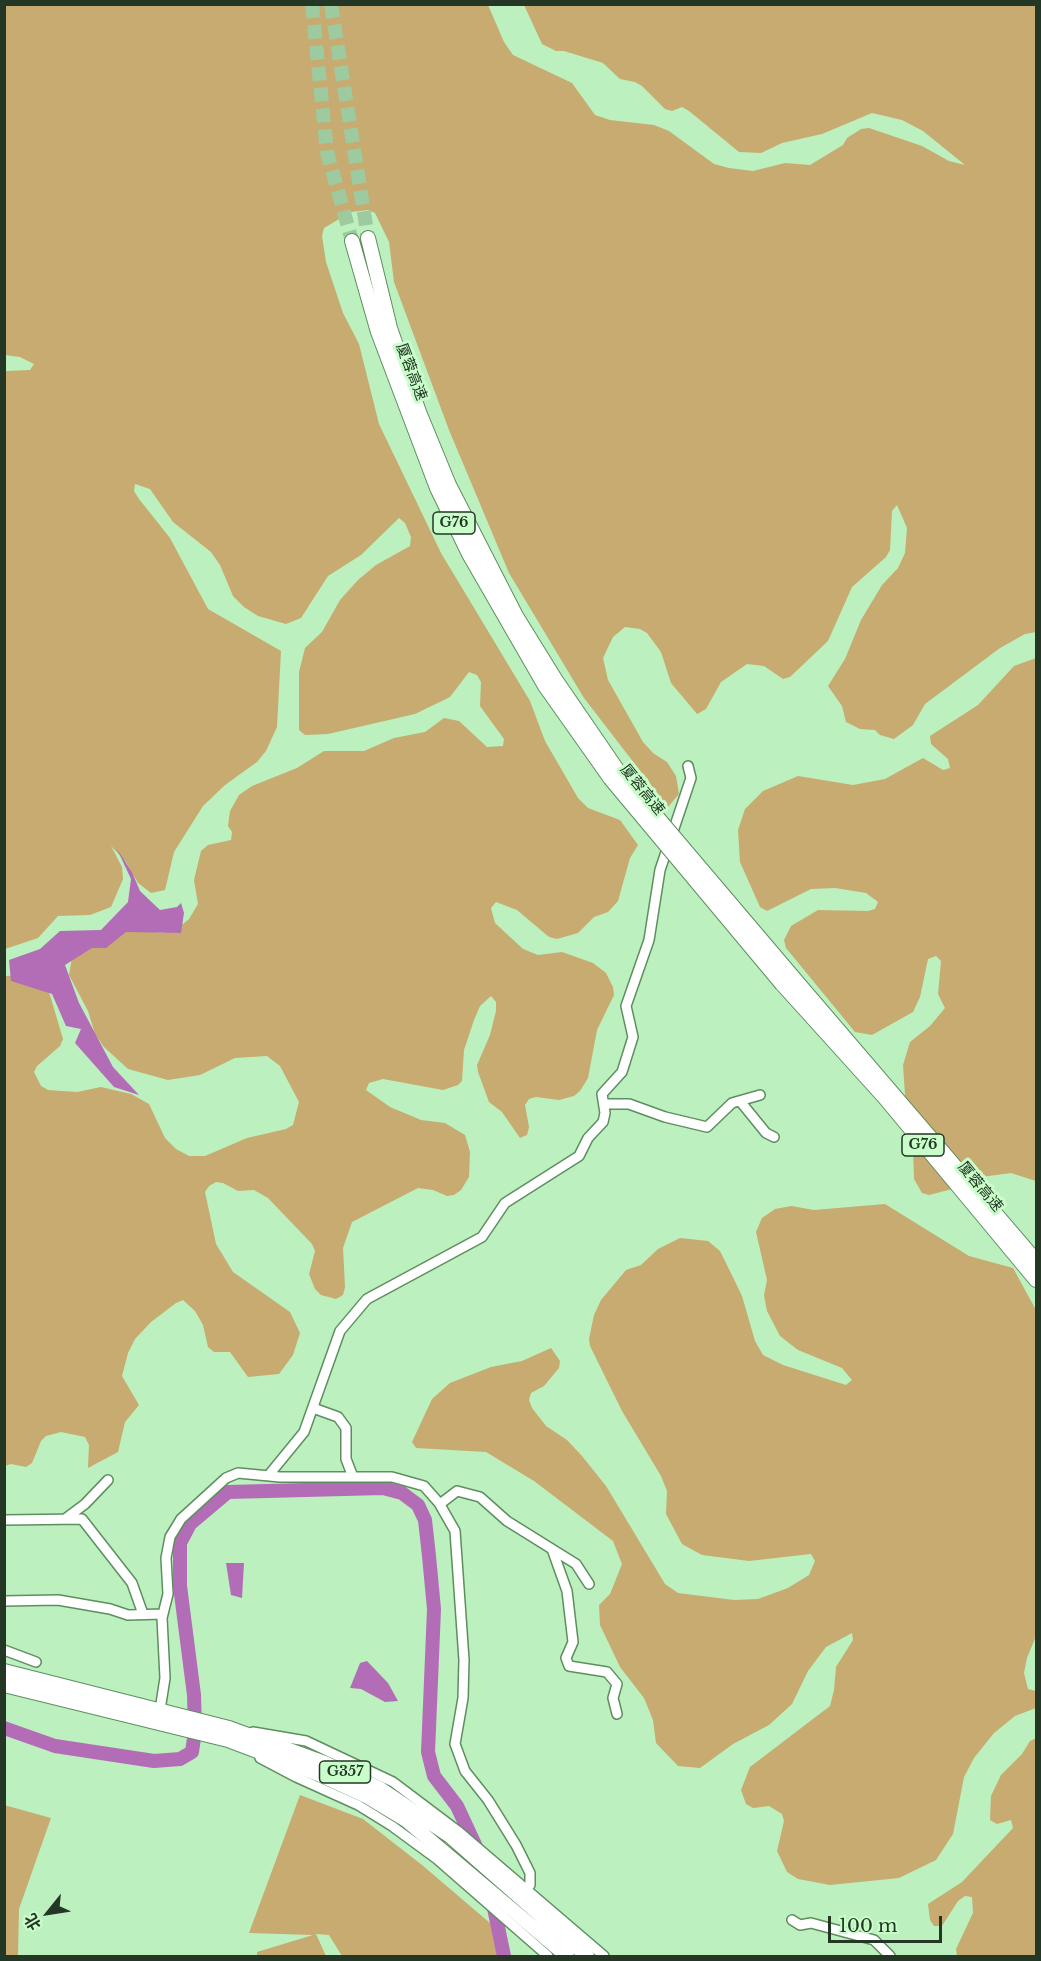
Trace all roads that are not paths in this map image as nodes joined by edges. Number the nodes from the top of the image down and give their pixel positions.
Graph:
1 (368, 238) tunnel mouth
2 (352, 241) tunnel mouth
3 (688, 766) dead end
4 (614, 774) junction
5 (811, 1009) junction
6 (760, 1095) dead end
7 (740, 1101) junction
8 (604, 1104) junction
9 (774, 1137) dead end
10 (1036, 1261) edge
11 (1036, 1280) edge
12 (313, 1408) junction
13 (268, 1476) junction
14 (353, 1477) junction
15 (108, 1480) dead end
16 (440, 1504) junction
17 (65, 1519) junction
18 (4, 1520) edge
19 (552, 1549) junction
20 (589, 1584) dead end
21 (4, 1601) edge
22 (143, 1614) junction
23 (163, 1614) junction
24 (4, 1650) edge
25 (36, 1662) dead end
26 (4, 1671) edge
27 (4, 1685) edge
28 (617, 1714) dead end
29 (158, 1717) junction
30 (228, 1734) junction
31 (454, 1833) junction
32 (527, 1888) junction
33 (792, 1920) dead end
34 (533, 1927) junction
35 (548, 1956) edge
36 (567, 1956) edge
37 (587, 1956) edge
38 (604, 1956) edge
39 (890, 1956) edge

1 - 4 highway, 厦蓉高速 / G76
2 - 4 highway, 厦蓉高速 / G76
3 - 8 street
4 - 5 highway, 厦蓉高速 / G76, bridge
5 - 10 highway, 厦蓉高速 / G76
5 - 11 highway, 厦蓉高速 / G76
6 - 7 street
7 - 8 street
7 - 9 street
8 - 12 street
12 - 13 street
12 - 14 street
13 - 14 street
13 - 23 street
14 - 16 street
15 - 17 street
16 - 19 street
16 - 32 street
17 - 18 street
17 - 22 street
19 - 20 street
19 - 28 street
21 - 22 street
22 - 23 street
23 - 29 street
24 - 25 street
26 - 29 highway, G357
27 - 29 highway, G357
29 - 30 highway, G357
30 - 31 highway, G357
30 - 34 street
30 - 34 highway, G357
31 - 32 street
31 - 34 highway, G357
32 - 38 street
33 - 39 street
34 - 35 street
34 - 36 highway, G357
34 - 37 highway, G357

